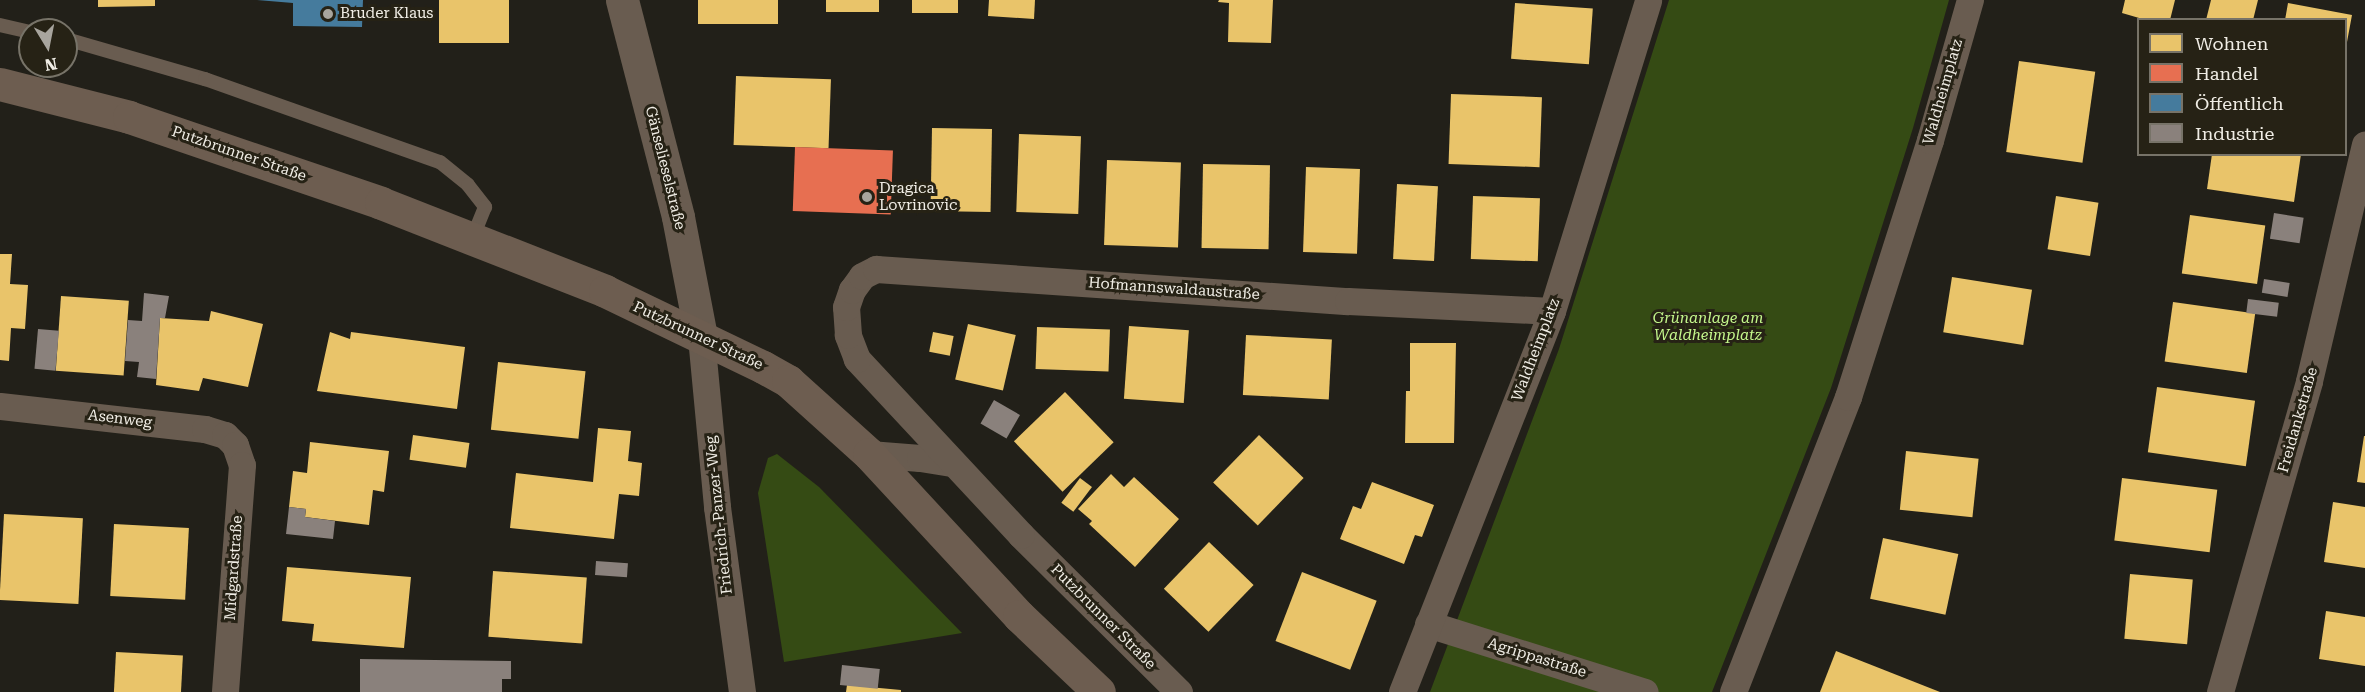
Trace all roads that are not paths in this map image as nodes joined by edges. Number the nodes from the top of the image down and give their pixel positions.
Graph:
1 (622, 0) edge
2 (1648, 0) edge
3 (1970, 0) edge
4 (0, 25) edge
5 (18, 29) edge
6 (78, 42) edge
7 (0, 84) edge
8 (2365, 145) edge
9 (473, 237) junction
10 (1552, 311) junction
11 (848, 335) joint
12 (701, 337) junction
13 (0, 406) edge
14 (235, 445) joint
15 (868, 454) junction
16 (953, 463) junction
17 (1428, 624) junction
18 (225, 692) edge
19 (742, 692) edge
20 (1099, 692) edge
21 (1179, 692) edge
22 (1402, 692) edge
23 (1645, 692) edge
24 (1733, 692) edge
25 (2220, 692) edge

1 - 12 street, Gänselieselstraße
2 - 10 street, Waldheimplatz
3 - 24 street, Waldheimplatz
4 - 5 lane
6 - 9 lane
7 - 9 main road, Putzbrunner Straße
8 - 25 street, Freidankstraße
9 - 12 main road, Putzbrunner Straße
10 - 11 street, Hofmannswaldaustraße
10 - 17 street, Waldheimplatz
11 - 16 street, Putzbrunner Straße
12 - 15 main road, Putzbrunner Straße
12 - 19 street, Friedrich-Panzer-Weg
13 - 14 street, Asenweg
14 - 18 street, Midgardstraße
15 - 16 street
15 - 20 main road, Putzbrunner Straße
16 - 21 street, Putzbrunner Straße
17 - 22 street, Waldheimplatz
17 - 23 street, Agrippastraße

